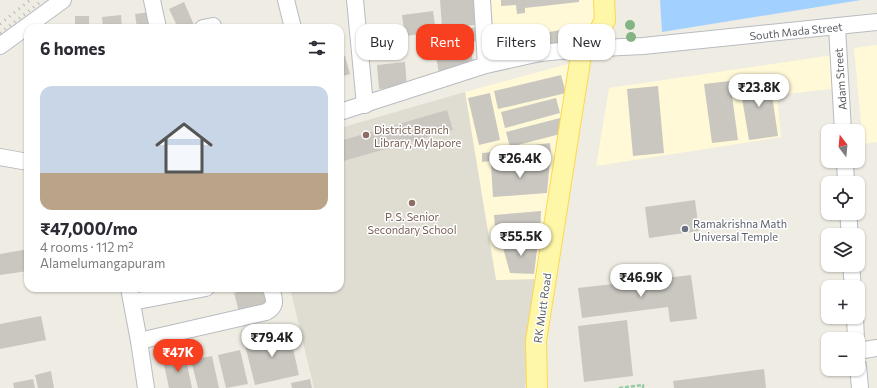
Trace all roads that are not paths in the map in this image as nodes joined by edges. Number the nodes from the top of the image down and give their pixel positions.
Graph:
1 (63, 0) edge
2 (152, 0) edge
3 (286, 0) edge
4 (355, 0) edge
5 (482, 0) edge
6 (604, 0) edge
7 (877, 22) edge
8 (30, 24) edge
9 (157, 24) edge
10 (292, 24) edge
11 (603, 24) edge
12 (836, 27) junction
13 (24, 28) edge
14 (0, 46) edge
15 (615, 47) edge
16 (558, 51) edge
17 (580, 60) edge
18 (486, 66) junction
19 (366, 105) junction
20 (344, 111) edge
21 (843, 124) edge
22 (0, 157) edge
23 (24, 161) edge
24 (163, 292) edge
25 (272, 292) edge
26 (131, 295) edge
27 (139, 341) junction
28 (877, 348) edge
29 (865, 350) edge
30 (859, 376) edge
31 (146, 388) edge
32 (537, 388) edge
33 (860, 388) edge

1 - 8 street
2 - 9 street
3 - 10 street
4 - 19 street
5 - 18 street
6 - 11 main road
7 - 12 street, South Mada Street
12 - 15 street, South Mada Street
12 - 21 street, Adam Street
13 - 14 street
16 - 18 street, South Mada Street
17 - 32 main road, RK Mutt Road
18 - 19 street, South Mada Street
19 - 20 street, South Mada Street
22 - 23 street
24 - 26 street
25 - 27 street
26 - 27 street
27 - 31 street
28 - 29 street
30 - 33 street

